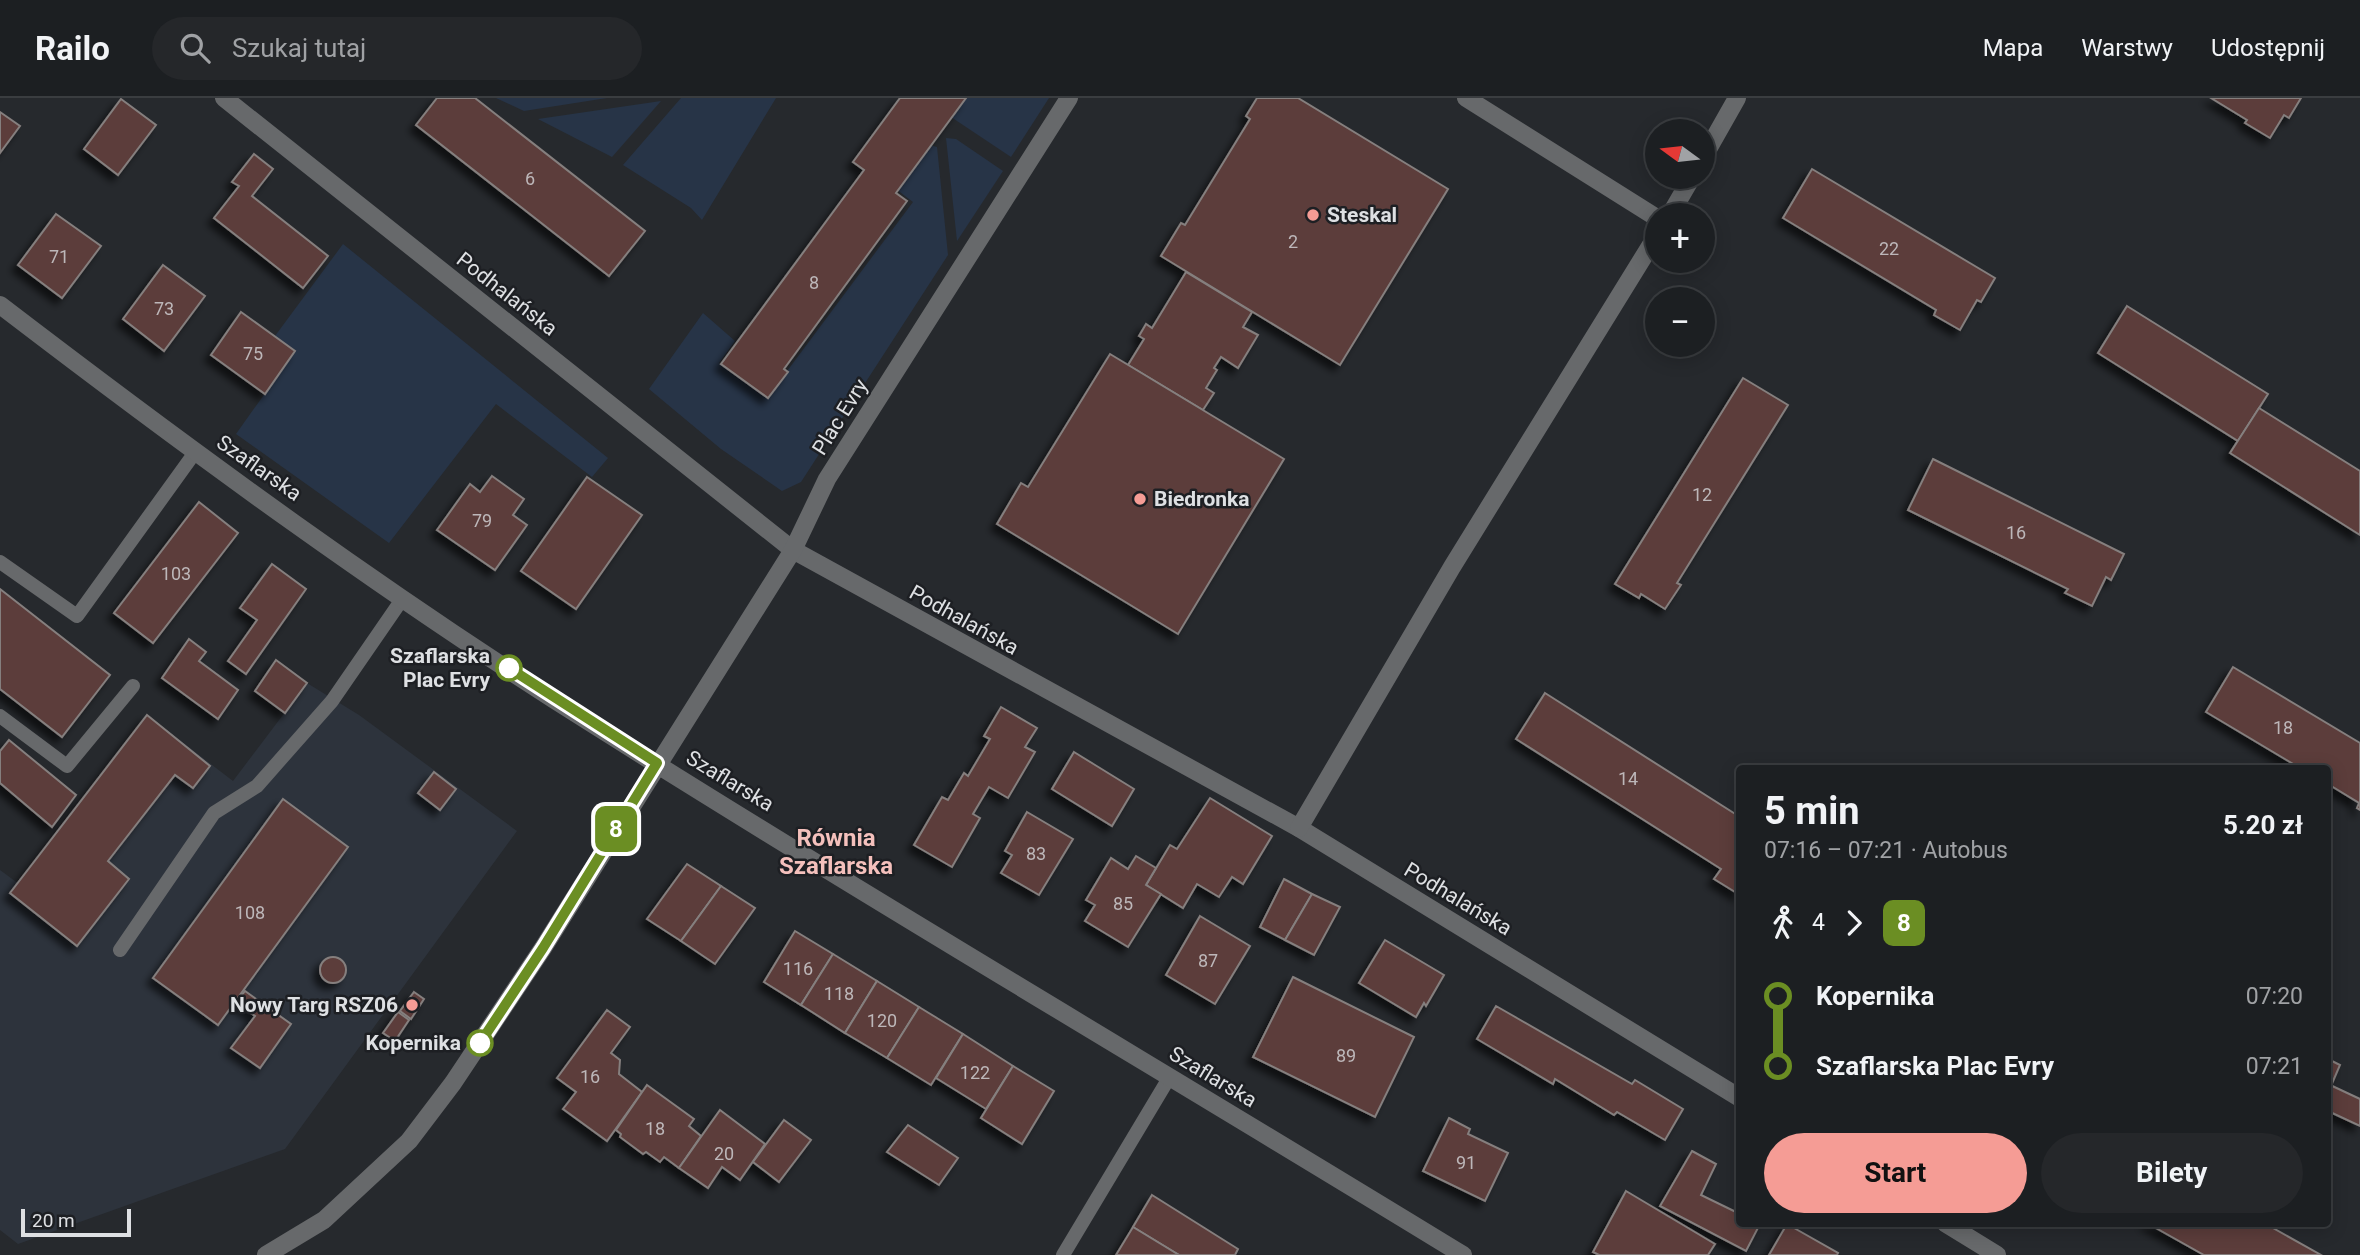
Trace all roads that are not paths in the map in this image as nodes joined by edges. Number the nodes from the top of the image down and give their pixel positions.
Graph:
1 (224, 98) edge
2 (1069, 98) edge
3 (1466, 98) edge
4 (1737, 98) edge
5 (1715, 137) edge
6 (1645, 210) edge
7 (1645, 254) edge
8 (0, 304) edge
9 (196, 451) junction
10 (793, 550) junction
11 (0, 562) edge
12 (403, 598) junction
13 (133, 686) dead end
14 (0, 716) edge
15 (657, 763) junction
16 (1299, 828) junction
17 (120, 950) dead end
18 (1169, 1077) junction
19 (1736, 1096) edge
20 (1952, 1227) edge
21 (266, 1255) edge
22 (1063, 1255) edge
23 (1463, 1255) edge
24 (1997, 1255) edge

1 - 10 street, Podhalańska
2 - 10 street, Plac Evry
3 - 6 street
4 - 5 street
7 - 16 street
8 - 9 street, Szaflarska
9 - 11 lane
9 - 12 street, Szaflarska
10 - 15 street, Plac Evry
10 - 16 street, Podhalańska
12 - 15 street, Szaflarska
12 - 17 lane
13 - 14 lane
15 - 18 street, Szaflarska
15 - 21 street, Plac Evry
16 - 19 street, Podhalańska
18 - 22 lane
18 - 23 street, Szaflarska
20 - 24 street

